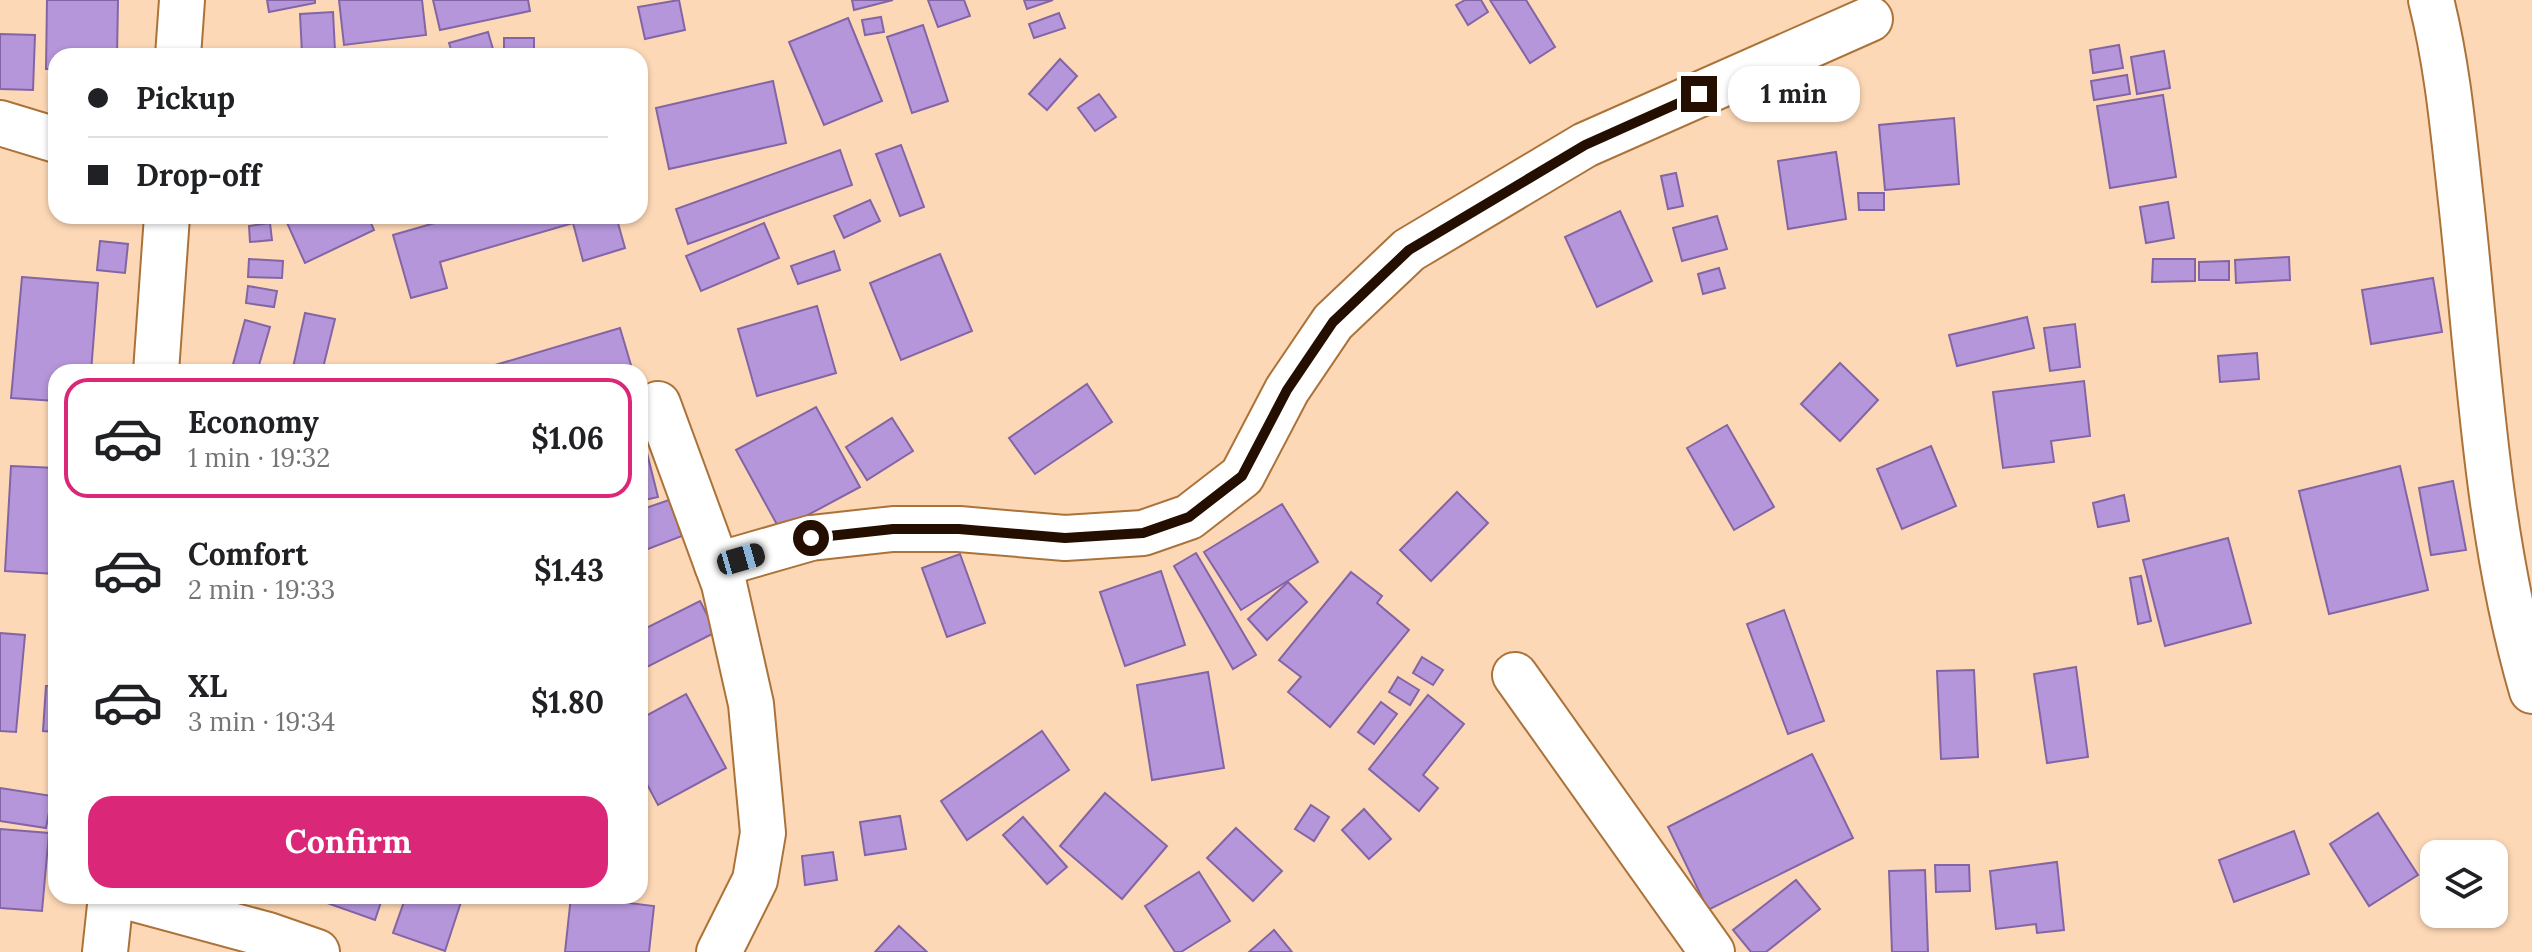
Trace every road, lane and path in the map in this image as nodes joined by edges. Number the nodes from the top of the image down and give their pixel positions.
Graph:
1 (182, 0) edge
2 (2431, 0) edge
3 (1870, 19) dead end
4 (179, 48) edge
5 (0, 123) edge
6 (48, 138) edge
7 (166, 224) edge
8 (157, 364) edge
9 (658, 404) dead end
10 (717, 565) junction
11 (1515, 675) dead end
12 (2532, 691) edge
13 (110, 904) edge
14 (154, 904) edge
15 (105, 952) edge
16 (317, 952) edge
17 (719, 952) edge
18 (1712, 952) edge

1 - 4 street
2 - 12 street
3 - 10 street
5 - 6 street
7 - 8 street
9 - 10 street
10 - 17 street
11 - 18 street
13 - 15 street
14 - 16 street

